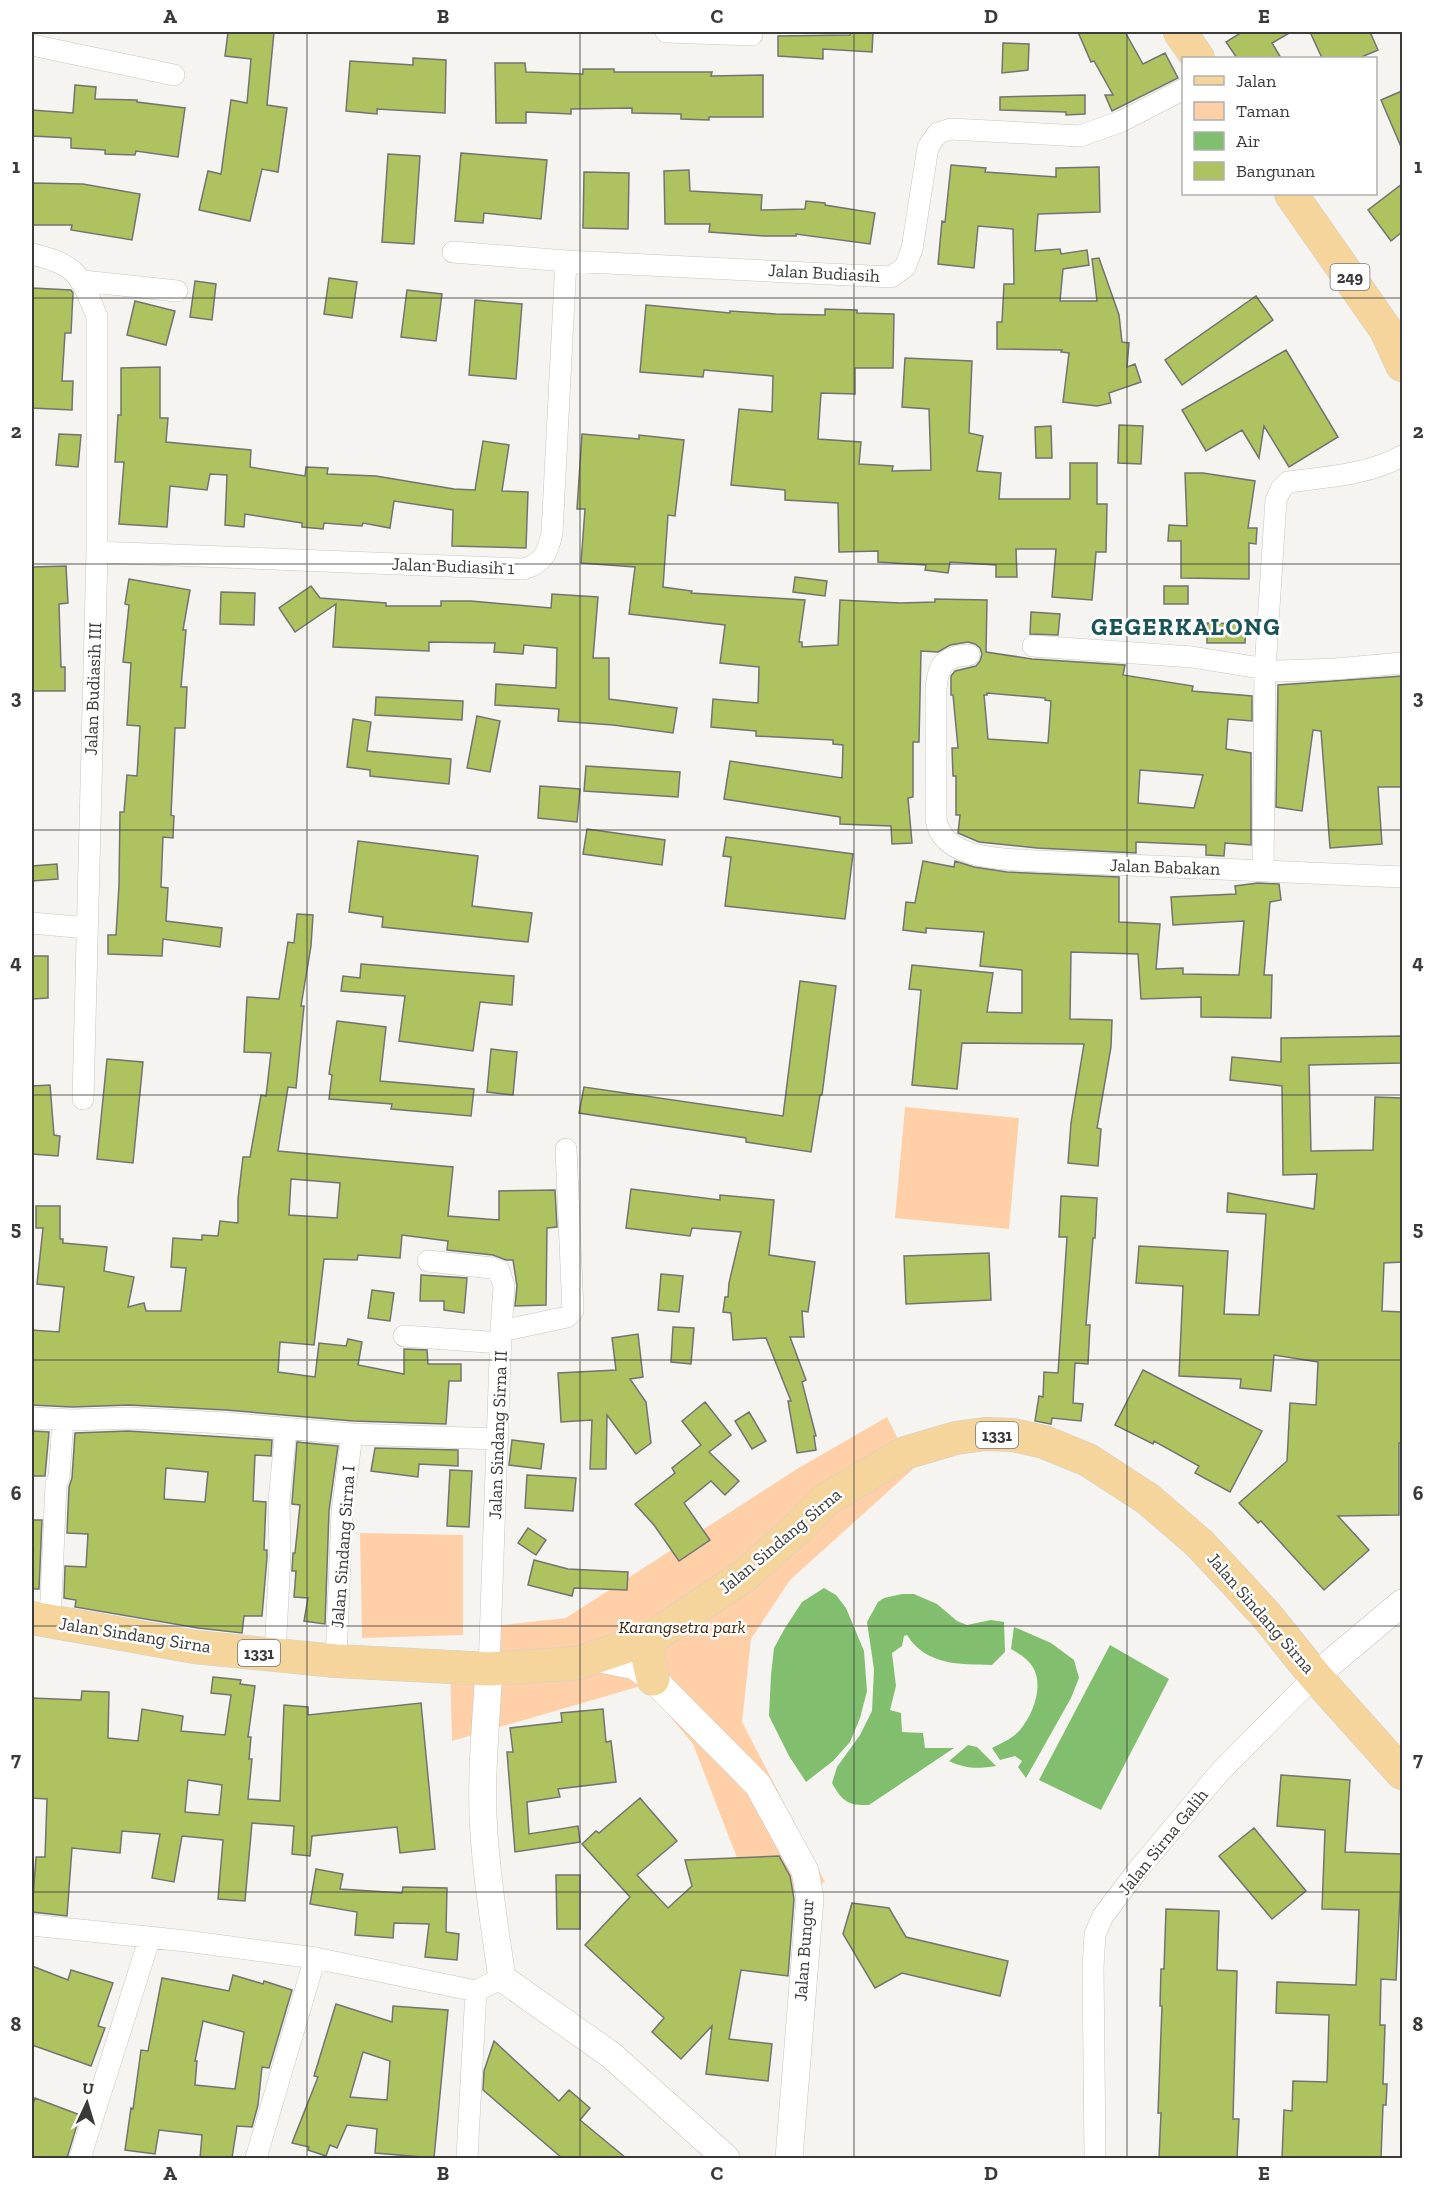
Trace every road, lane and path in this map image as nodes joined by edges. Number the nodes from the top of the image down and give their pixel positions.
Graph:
1 (666, 32) edge
2 (1180, 32) edge
3 (752, 35) dead end
4 (32, 45) edge
5 (1197, 57) edge
6 (174, 75) dead end
7 (1182, 90) edge
8 (1292, 195) edge
9 (453, 252) dead end
10 (32, 254) edge
11 (566, 261) junction
12 (83, 281) junction
13 (177, 291) dead end
14 (1402, 365) edge
15 (1402, 456) edge
16 (97, 552) junction
17 (1033, 646) dead end
18 (969, 655) dead end
19 (1402, 663) edge
20 (1265, 669) junction
21 (1263, 871) junction
22 (1402, 878) edge
23 (32, 923) edge
24 (87, 928) junction
25 (82, 1099) dead end
26 (566, 1149) dead end
27 (428, 1261) dead end
28 (404, 1336) dead end
29 (501, 1337) junction
30 (32, 1418) edge
31 (63, 1420) junction
32 (285, 1428) junction
33 (352, 1434) junction
34 (498, 1439) junction
35 (1402, 1603) edge
36 (41, 1620) edge
37 (651, 1638) junction
38 (275, 1654) junction
39 (596, 1658) junction
40 (336, 1661) junction
41 (489, 1669) junction
42 (1315, 1676) junction
43 (653, 1679) junction
44 (1402, 1773) edge
45 (32, 1925) edge
46 (150, 1937) junction
47 (315, 1959) junction
48 (502, 1978) junction
49 (476, 1990) junction
50 (80, 2158) edge
51 (256, 2158) edge
52 (467, 2158) edge
53 (726, 2158) edge
54 (789, 2158) edge
55 (1095, 2158) edge

1 - 3 street
2 - 5 main road
4 - 6 street
7 - 11 street, Jalan Budiasih
8 - 14 main road, 249
9 - 11 street, Jalan Budiasih
10 - 12 street
11 - 16 street, Jalan Budiasih 1
12 - 13 street
12 - 16 street, Jalan Budiasih III
15 - 20 street
16 - 24 street, Jalan Budiasih III
17 - 20 street
18 - 21 street, Jalan Babakan
19 - 20 street
20 - 21 street
21 - 22 street, Jalan Babakan
23 - 24 street
24 - 25 street, Jalan Budiasih III
26 - 29 street, Jalan Sindang Sirna II
27 - 29 street
28 - 29 street
29 - 34 street, Jalan Sindang Sirna II
30 - 31 street
31 - 32 street
31 - 36 street
32 - 33 street
32 - 38 street
33 - 34 street
33 - 40 street, Jalan Sindang Sirna I
34 - 41 street, Jalan Sindang Sirna II
35 - 42 street, Jalan Sirna Galih
36 - 38 main road, Jalan Sindang Sirna / 1331
37 - 39 main road, Jalan Sindang Sirna / 1331
37 - 42 main road, Jalan Sindang Sirna / 1331
37 - 43 main road
38 - 40 main road, Jalan Sindang Sirna / 1331
39 - 41 main road, Jalan Sindang Sirna / 1331
39 - 43 street, Jalan Bungur
40 - 41 main road, Jalan Sindang Sirna / 1331
41 - 48 street
42 - 44 main road, Jalan Sindang Sirna / 1331
42 - 55 street, Jalan Sirna Galih
43 - 54 street, Jalan Bungur
45 - 46 street
46 - 47 street
46 - 50 street
47 - 49 street
47 - 51 street
48 - 49 street
48 - 53 street
49 - 52 street

